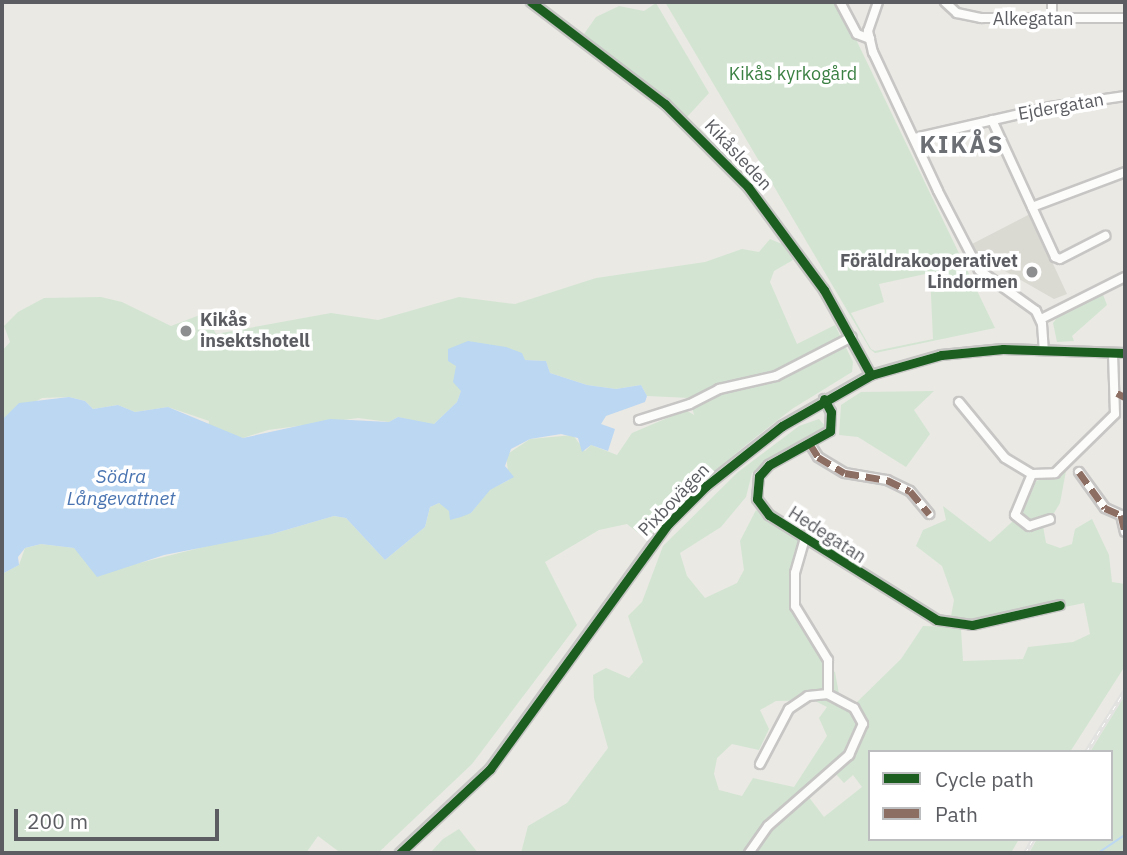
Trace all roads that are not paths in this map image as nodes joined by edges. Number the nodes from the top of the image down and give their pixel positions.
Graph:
1 (531, 2) edge
2 (840, 2) edge
3 (878, 2) edge
4 (945, 2) edge
5 (1052, 2) edge
6 (1125, 18) edge
7 (1052, 19) junction
8 (870, 39) junction
9 (1125, 96) edge
10 (992, 120) junction
11 (915, 138) junction
12 (1125, 172) edge
13 (1032, 207) junction
14 (1105, 236) dead end
15 (1125, 277) edge
16 (1041, 319) junction
17 (852, 337) junction
18 (1044, 350) junction
19 (1113, 353) junction
20 (1125, 353) edge
21 (871, 374) junction
22 (1121, 395) edge
23 (824, 399) junction
24 (959, 402) dead end
25 (639, 420) dead end
26 (810, 444) junction
27 (1079, 472) dead end
28 (1032, 474) junction
29 (929, 514) dead end
30 (1123, 514) edge
31 (1050, 519) dead end
32 (1125, 532) edge
33 (805, 539) junction
34 (1060, 605) dead end
35 (828, 694) junction
36 (760, 764) dead end
37 (400, 853) edge
38 (749, 853) edge

1 - 17 street, Kikåsleden
2 - 8 street
3 - 8 street
4 - 7 street, Alkegatan
5 - 7 street
6 - 7 street, Alkegatan
8 - 11 street
9 - 10 street, Ejdergatan
10 - 11 street, Ejdergatan
10 - 13 street
11 - 16 street
12 - 13 street
13 - 14 street
15 - 16 street
16 - 18 street
17 - 21 street, Kikåsleden
17 - 25 street
18 - 19 street, Pixbovägen
18 - 21 street, Pixbovägen
19 - 20 street, Pixbovägen
19 - 22 street
21 - 23 street, Pixbovägen
22 - 28 street
23 - 26 street, Hedegatan
23 - 37 street, Pixbovägen
24 - 28 street
26 - 29 street
26 - 33 street, Hedegatan
27 - 30 street
28 - 31 street
30 - 32 street
33 - 34 street, Hedegatan
33 - 35 street
35 - 36 street
35 - 38 street

